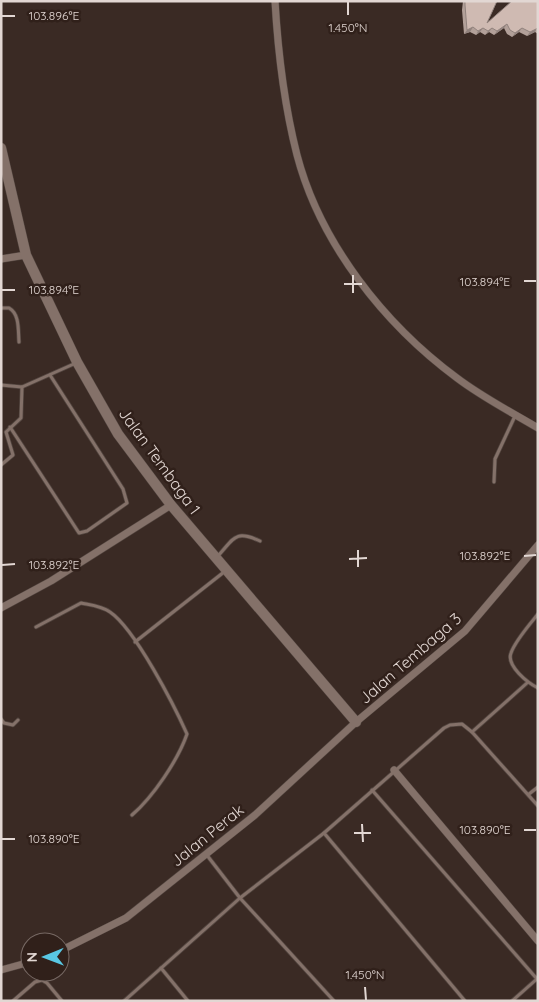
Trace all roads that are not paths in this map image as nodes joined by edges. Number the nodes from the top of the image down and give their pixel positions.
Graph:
1 (275, 1) edge
2 (1, 148) edge
3 (26, 254) junction
4 (1, 259) edge
5 (1, 308) edge
6 (19, 342) dead end
7 (77, 362) junction
8 (50, 374) junction
9 (1, 385) edge
10 (22, 387) junction
11 (515, 415) junction
12 (10, 427) junction
13 (538, 428) edge
14 (1, 465) edge
15 (494, 482) dead end
16 (171, 505) junction
17 (260, 541) dead end
18 (538, 546) edge
19 (216, 558) junction
20 (226, 570) junction
21 (1, 608) edge
22 (538, 614) edge
23 (36, 627) dead end
24 (135, 642) junction
25 (527, 683) junction
26 (538, 688) edge
27 (1, 719) edge
28 (18, 720) dead end
29 (356, 722) junction
30 (472, 732) junction
31 (394, 770) junction
32 (538, 787) edge
33 (372, 790) junction
34 (528, 794) junction
35 (538, 806) edge
36 (132, 815) dead end
37 (324, 833) junction
38 (206, 854) junction
39 (240, 898) junction
40 (538, 941) edge
41 (70, 946) edge
42 (20, 965) edge
43 (161, 968) junction
44 (1, 970) edge
45 (537, 979) edge
46 (13, 1001) edge
47 (62, 1001) edge
48 (124, 1001) edge
49 (188, 1001) edge
50 (334, 1001) edge
51 (466, 1001) edge
52 (512, 1001) edge

1 - 11 street
2 - 3 street, Jalan Tembaga 1
3 - 4 street
3 - 7 street, Jalan Tembaga 1
5 - 6 lane
7 - 8 lane
7 - 16 street, Jalan Tembaga 1
8 - 10 lane
8 - 12 lane
9 - 10 lane
10 - 12 lane
11 - 13 street
11 - 15 lane
12 - 14 lane
16 - 19 street, Jalan Tembaga 1
16 - 21 street
17 - 19 lane
18 - 29 street, Jalan Tembaga 3
19 - 20 street, Jalan Tembaga 1
20 - 24 lane
20 - 29 street, Jalan Tembaga 1
22 - 25 lane
23 - 24 lane
24 - 36 lane
25 - 26 lane
25 - 30 lane
27 - 28 lane
29 - 38 street, Jalan Perak
30 - 31 lane
30 - 34 lane
31 - 33 lane
31 - 40 street
32 - 34 lane
33 - 37 lane
33 - 45 lane
34 - 35 lane
37 - 39 lane
37 - 51 lane
38 - 39 lane
38 - 41 street, Jalan Perak
39 - 43 lane
39 - 50 lane
42 - 44 street
43 - 48 lane
43 - 49 lane
45 - 52 lane
46 - 47 lane

